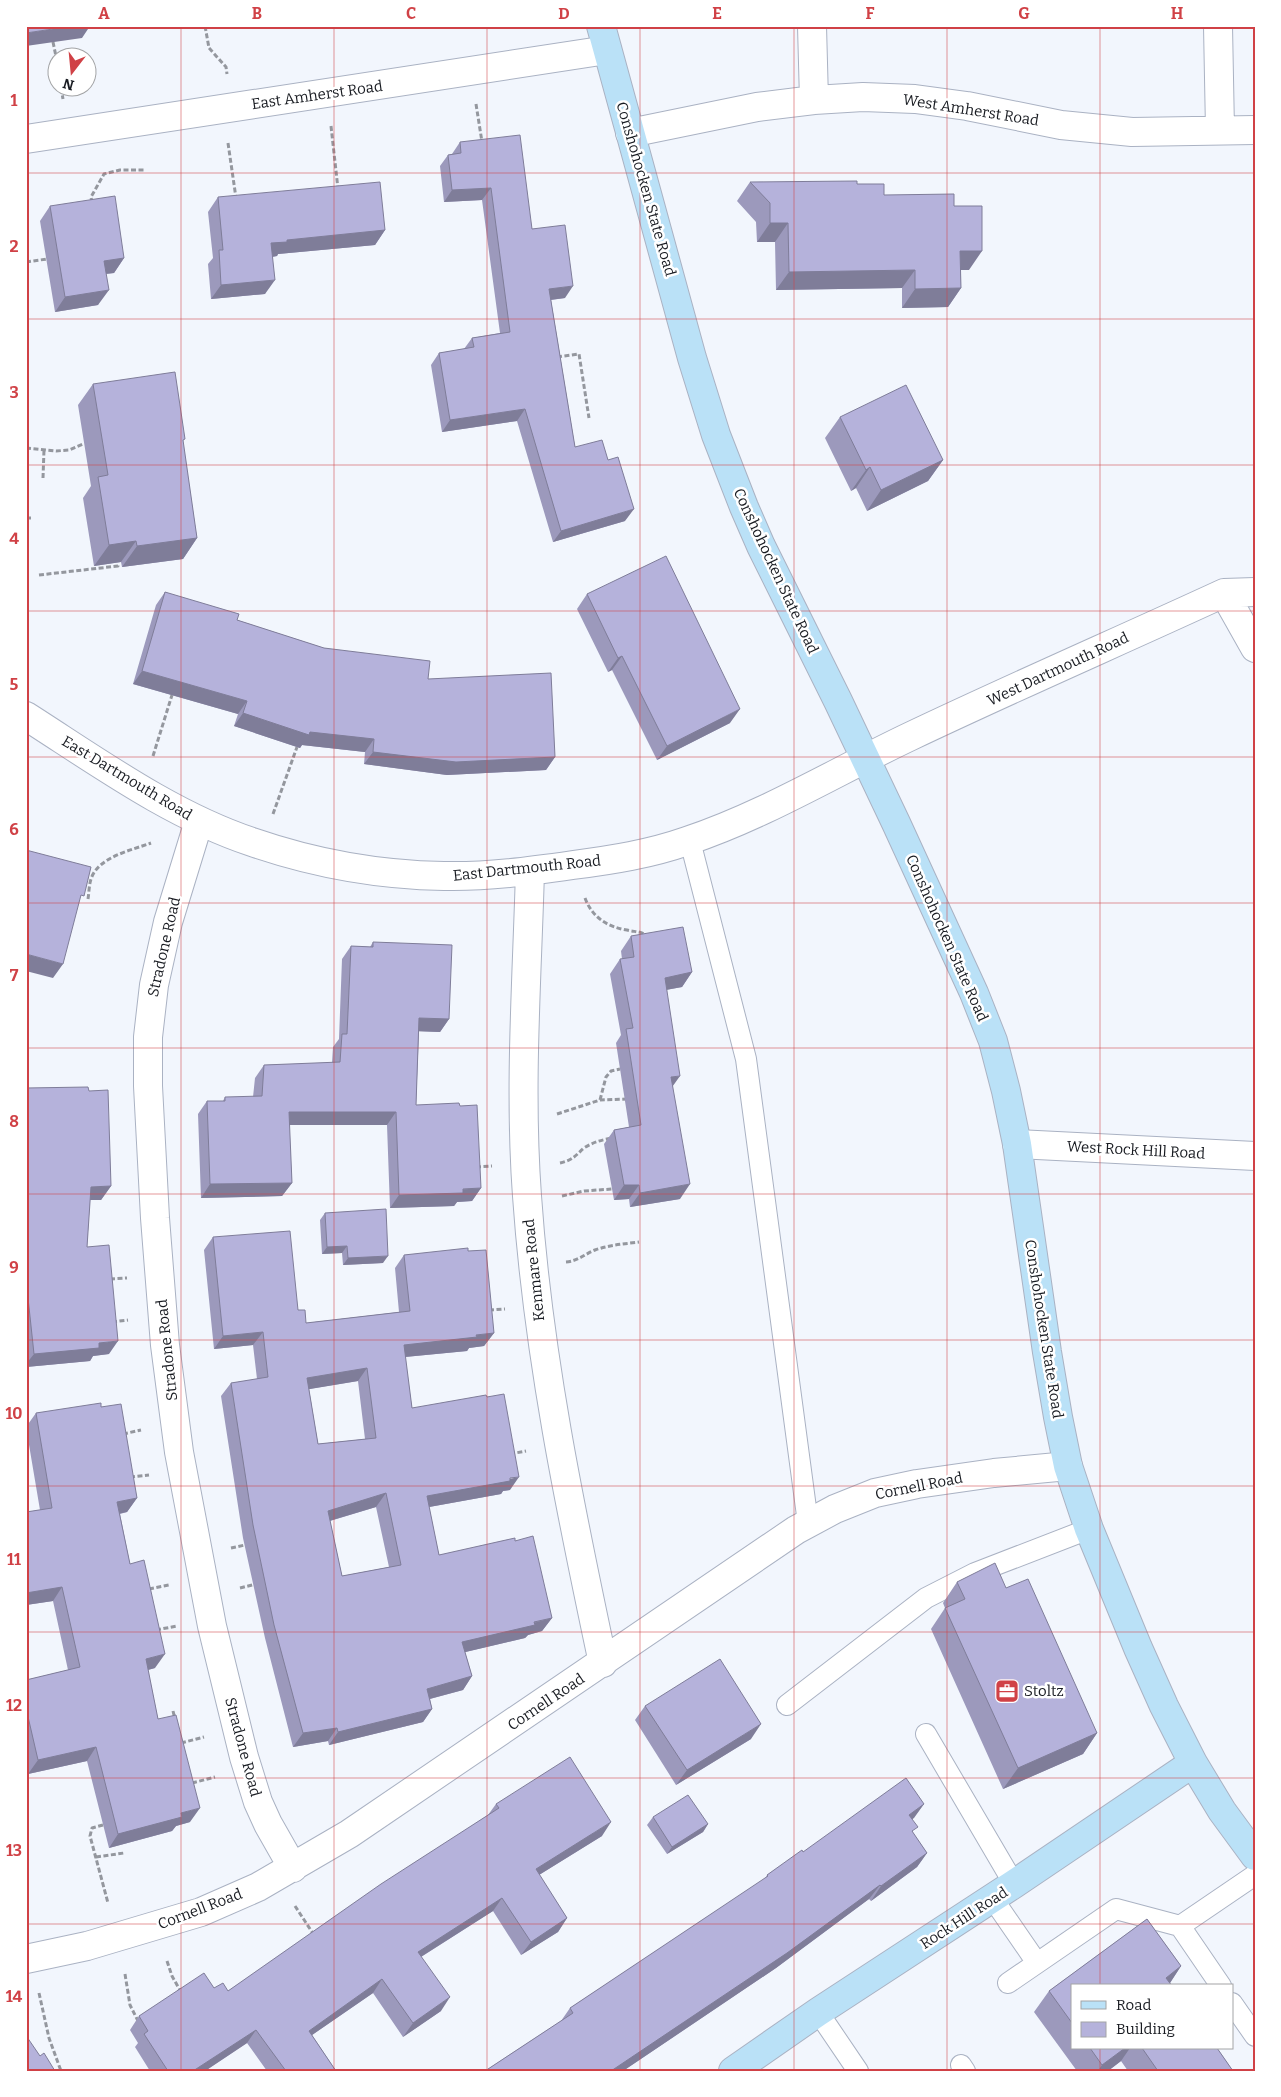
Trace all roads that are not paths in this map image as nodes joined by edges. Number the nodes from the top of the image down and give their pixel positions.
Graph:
1 (812, 26) edge
2 (1218, 26) edge
3 (604, 38) edge
4 (814, 100) junction
5 (1220, 130) junction
6 (1255, 130) edge
7 (630, 133) junction
8 (26, 139) edge
9 (1255, 592) edge
10 (1224, 593) junction
11 (1255, 648) edge
12 (26, 716) edge
13 (865, 759) junction
14 (198, 821) junction
15 (690, 841) junction
16 (530, 871) junction
17 (1017, 1144) junction
18 (1255, 1156) edge
19 (1068, 1466) junction
20 (808, 1524) junction
21 (1088, 1529) junction
22 (603, 1663) junction
23 (787, 1705) dead end
24 (926, 1734) dead end
25 (1193, 1763) junction
26 (1255, 1856) edge
27 (293, 1868) junction
28 (1255, 1875) edge
29 (1004, 1891) junction
30 (1180, 1926) junction
31 (26, 1959) edge
32 (1037, 1963) junction
33 (1008, 1982) dead end
34 (1220, 1984) edge
35 (1234, 2006) edge
36 (818, 2012) junction
37 (1255, 2036) edge
38 (733, 2071) edge
39 (858, 2071) edge

1 - 4 street
2 - 5 street
3 - 7 main road, Conshohocken State Road
3 - 8 street, East Amherst Road
4 - 5 street, West Amherst Road
4 - 7 street, West Amherst Road
5 - 6 street, West Amherst Road
7 - 13 main road, Conshohocken State Road
9 - 10 street, West Dartmouth Road
10 - 11 street
10 - 13 street, West Dartmouth Road
12 - 14 street, East Dartmouth Road
13 - 15 street, East Dartmouth Road
13 - 17 main road, Conshohocken State Road
14 - 16 street, East Dartmouth Road
14 - 27 street, Stradone Road
15 - 16 street, East Dartmouth Road
15 - 20 lane
16 - 22 street, Kenmare Road
17 - 18 street, West Rock Hill Road
17 - 19 main road, Conshohocken State Road
19 - 20 street, Cornell Road
19 - 21 main road, Conshohocken State Road
20 - 22 street, Cornell Road
21 - 23 lane
21 - 25 main road, Conshohocken State Road
22 - 27 street, Cornell Road
24 - 29 lane
25 - 26 main road, Conshohocken State Road
25 - 29 main road, Rock Hill Road
27 - 31 street, Cornell Road
28 - 30 lane
29 - 32 lane
29 - 36 main road, Rock Hill Road
30 - 32 lane
30 - 34 lane
32 - 33 lane
35 - 37 lane
36 - 38 main road, Rock Hill Road
36 - 39 lane

